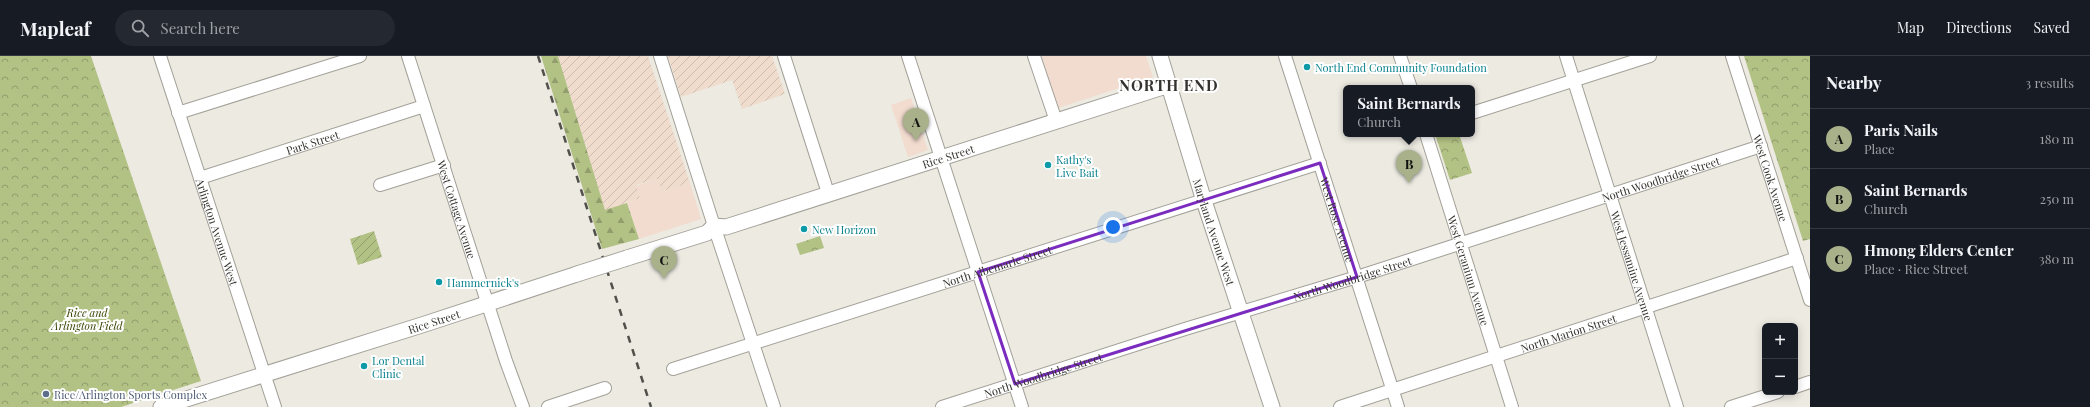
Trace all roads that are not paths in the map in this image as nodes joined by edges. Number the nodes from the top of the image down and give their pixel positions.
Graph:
1 (160, 56) edge
2 (360, 56) edge
3 (408, 56) edge
4 (660, 56) edge
5 (784, 56) edge
6 (908, 56) edge
7 (1034, 56) edge
8 (1160, 56) edge
9 (1285, 56) edge
10 (1400, 56) edge
11 (1566, 56) edge
12 (1650, 56) edge
13 (1732, 56) edge
14 (1573, 81) junction
15 (1169, 85) junction
16 (1410, 85) edge
17 (424, 106) junction
18 (1475, 112) edge
19 (178, 113) junction
20 (1056, 120) junction
21 (1427, 137) edge
22 (1761, 146) junction
23 (941, 157) junction
24 (1320, 163) junction
25 (444, 165) junction
26 (200, 178) junction
27 (380, 186) dead end
28 (828, 193) junction
29 (1609, 194) junction
30 (1204, 200) junction
31 (716, 230) junction
32 (1460, 243) junction
33 (1797, 258) junction
34 (978, 272) junction
35 (1357, 277) junction
36 (1810, 300) edge
37 (487, 304) junction
38 (1646, 309) junction
39 (1240, 313) junction
40 (753, 343) junction
41 (1496, 356) junction
42 (673, 369) dead end
43 (265, 374) junction
44 (1810, 382) edge
45 (1015, 384) junction
46 (1798, 385) edge
47 (605, 388) dead end
48 (1392, 390) junction
49 (1769, 395) edge
50 (161, 407) edge
51 (275, 407) edge
52 (523, 407) edge
53 (548, 407) edge
54 (774, 407) edge
55 (942, 407) edge
56 (1022, 407) edge
57 (1272, 407) edge
58 (1340, 407) edge
59 (1398, 407) edge
60 (1512, 407) edge
61 (1677, 407) edge
62 (1731, 407) edge

1 - 19 street, Arlington Avenue West
2 - 19 street
3 - 17 street, West Cottage Avenue
4 - 31 street
5 - 28 street
6 - 23 street
7 - 20 street
8 - 15 main road, Maryland Avenue West
9 - 24 street, West Rose Avenue
10 - 16 street
11 - 14 street, West Jessamine Avenue
12 - 14 street
13 - 22 street, West Cook Avenue
14 - 18 street
14 - 29 street, West Jessamine Avenue
15 - 20 main road, Rice Street
15 - 30 main road, Maryland Avenue West
17 - 25 street, West Cottage Avenue
17 - 26 street, Park Street
19 - 26 street, Arlington Avenue West
20 - 23 main road, Rice Street
21 - 32 street, West Geranium Avenue
22 - 29 street, North Woodbridge Street
22 - 33 street, West Cook Avenue
23 - 28 main road, Rice Street
23 - 34 street
24 - 30 street, North Albemarle Street
24 - 35 street, West Rose Avenue
25 - 27 street
25 - 37 street, West Cottage Avenue
26 - 43 street, Arlington Avenue West
28 - 31 main road, Rice Street
29 - 32 street, North Woodbridge Street
29 - 38 street, West Jessamine Avenue
30 - 34 street, North Albemarle Street
30 - 39 main road, Maryland Avenue West
31 - 37 main road, Rice Street, bridge
31 - 40 street
32 - 35 street, North Woodbridge Street
32 - 41 street, West Geranium Avenue
33 - 36 street, West Cook Avenue
33 - 38 street, North Marion Street
34 - 40 street, North Albemarle Street
34 - 45 street
35 - 39 street, North Woodbridge Street
35 - 48 street, West Rose Avenue
37 - 43 main road, Rice Street
37 - 52 street, West Cottage Avenue
38 - 41 street, North Marion Street
38 - 61 street, West Jessamine Avenue
39 - 45 street, North Woodbridge Street
39 - 57 main road, Maryland Avenue West
40 - 42 street, North Albemarle Street
40 - 54 street
41 - 48 street, North Marion Street
41 - 60 street, West Geranium Avenue
43 - 50 main road, Rice Street
43 - 51 street, Arlington Avenue West
44 - 46 street
45 - 55 street, North Woodbridge Street
45 - 56 street
47 - 53 street
48 - 58 street, North Marion Street
48 - 59 street, West Rose Avenue
49 - 62 street

